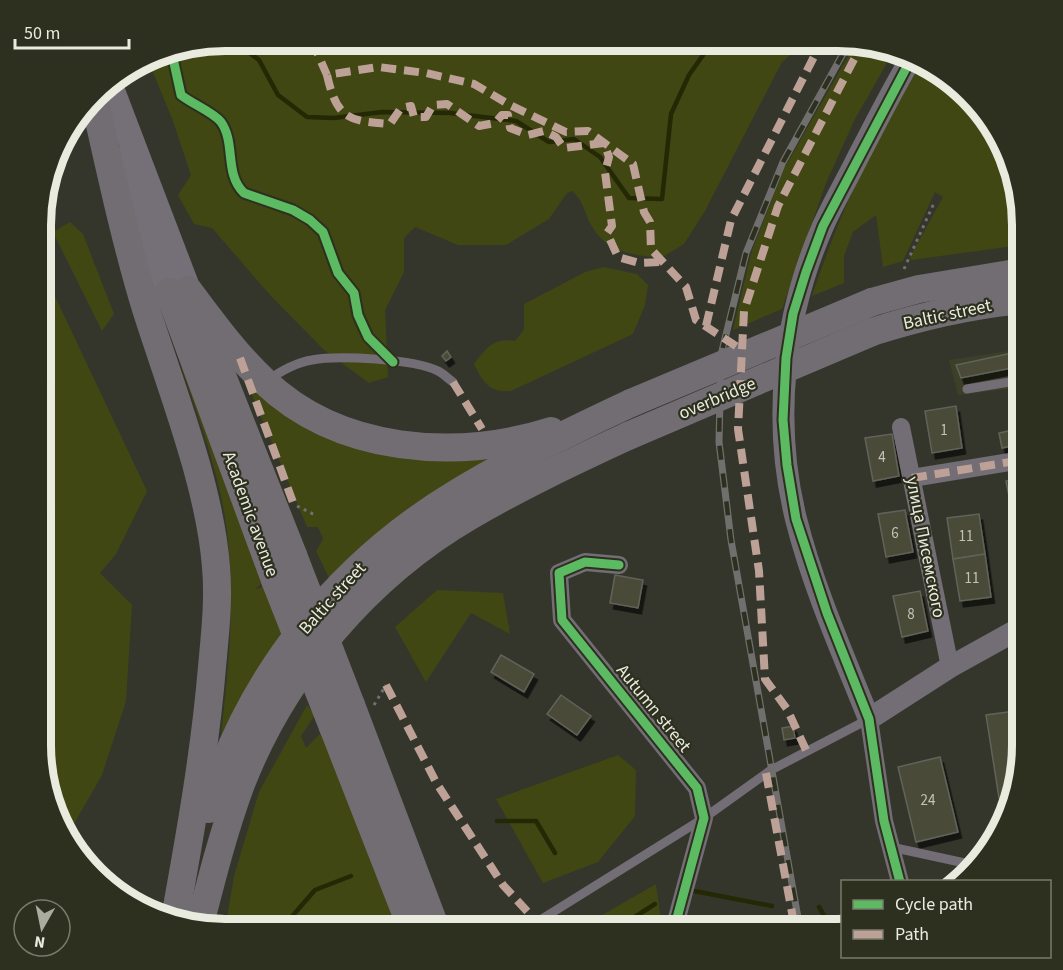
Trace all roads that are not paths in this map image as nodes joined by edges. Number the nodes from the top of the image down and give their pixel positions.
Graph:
1 (907, 65) edge
2 (112, 92) edge
3 (98, 106) edge
4 (96, 108) edge
5 (1012, 274) edge
6 (179, 291) junction
7 (1012, 301) edge
8 (872, 302) joint
9 (872, 332) joint
10 (1012, 381) edge
11 (453, 382) dead end
12 (265, 383) junction
13 (967, 388) dead end
14 (621, 407) junction
15 (901, 427) dead end
16 (628, 436) joint
17 (1012, 462) edge
18 (912, 478) junction
19 (619, 565) dead end
20 (1012, 632) edge
21 (950, 666) junction
22 (869, 719) junction
23 (704, 818) junction
24 (890, 847) junction
25 (966, 863) edge
26 (899, 880) edge
27 (177, 912) edge
28 (178, 912) edge
29 (202, 917) edge
30 (408, 919) edge
31 (433, 919) edge
32 (542, 919) edge
33 (677, 919) edge

1 - 22 street
2 - 6 main road, Academic avenue
3 - 6 main road, Academic avenue
4 - 27 main road
5 - 8 main road, Baltic street
6 - 12 main road
6 - 30 main road, Academic avenue, bridge
6 - 31 main road, Academic avenue, bridge
7 - 9 main road, Baltic street
8 - 14 main road, overbridge, bridge
9 - 16 main road, overbridge, bridge
10 - 13 lane
11 - 12 lane
12 - 14 main road
14 - 28 main road, Baltic street
15 - 18 street, улица Писемского
16 - 29 main road, Baltic street
17 - 18 street
18 - 21 street, улица Писемского
19 - 23 street, Autumn street
20 - 21 street
21 - 22 street
22 - 23 lane
22 - 24 street
23 - 32 lane
23 - 33 street, Autumn street
24 - 25 lane
24 - 26 street

